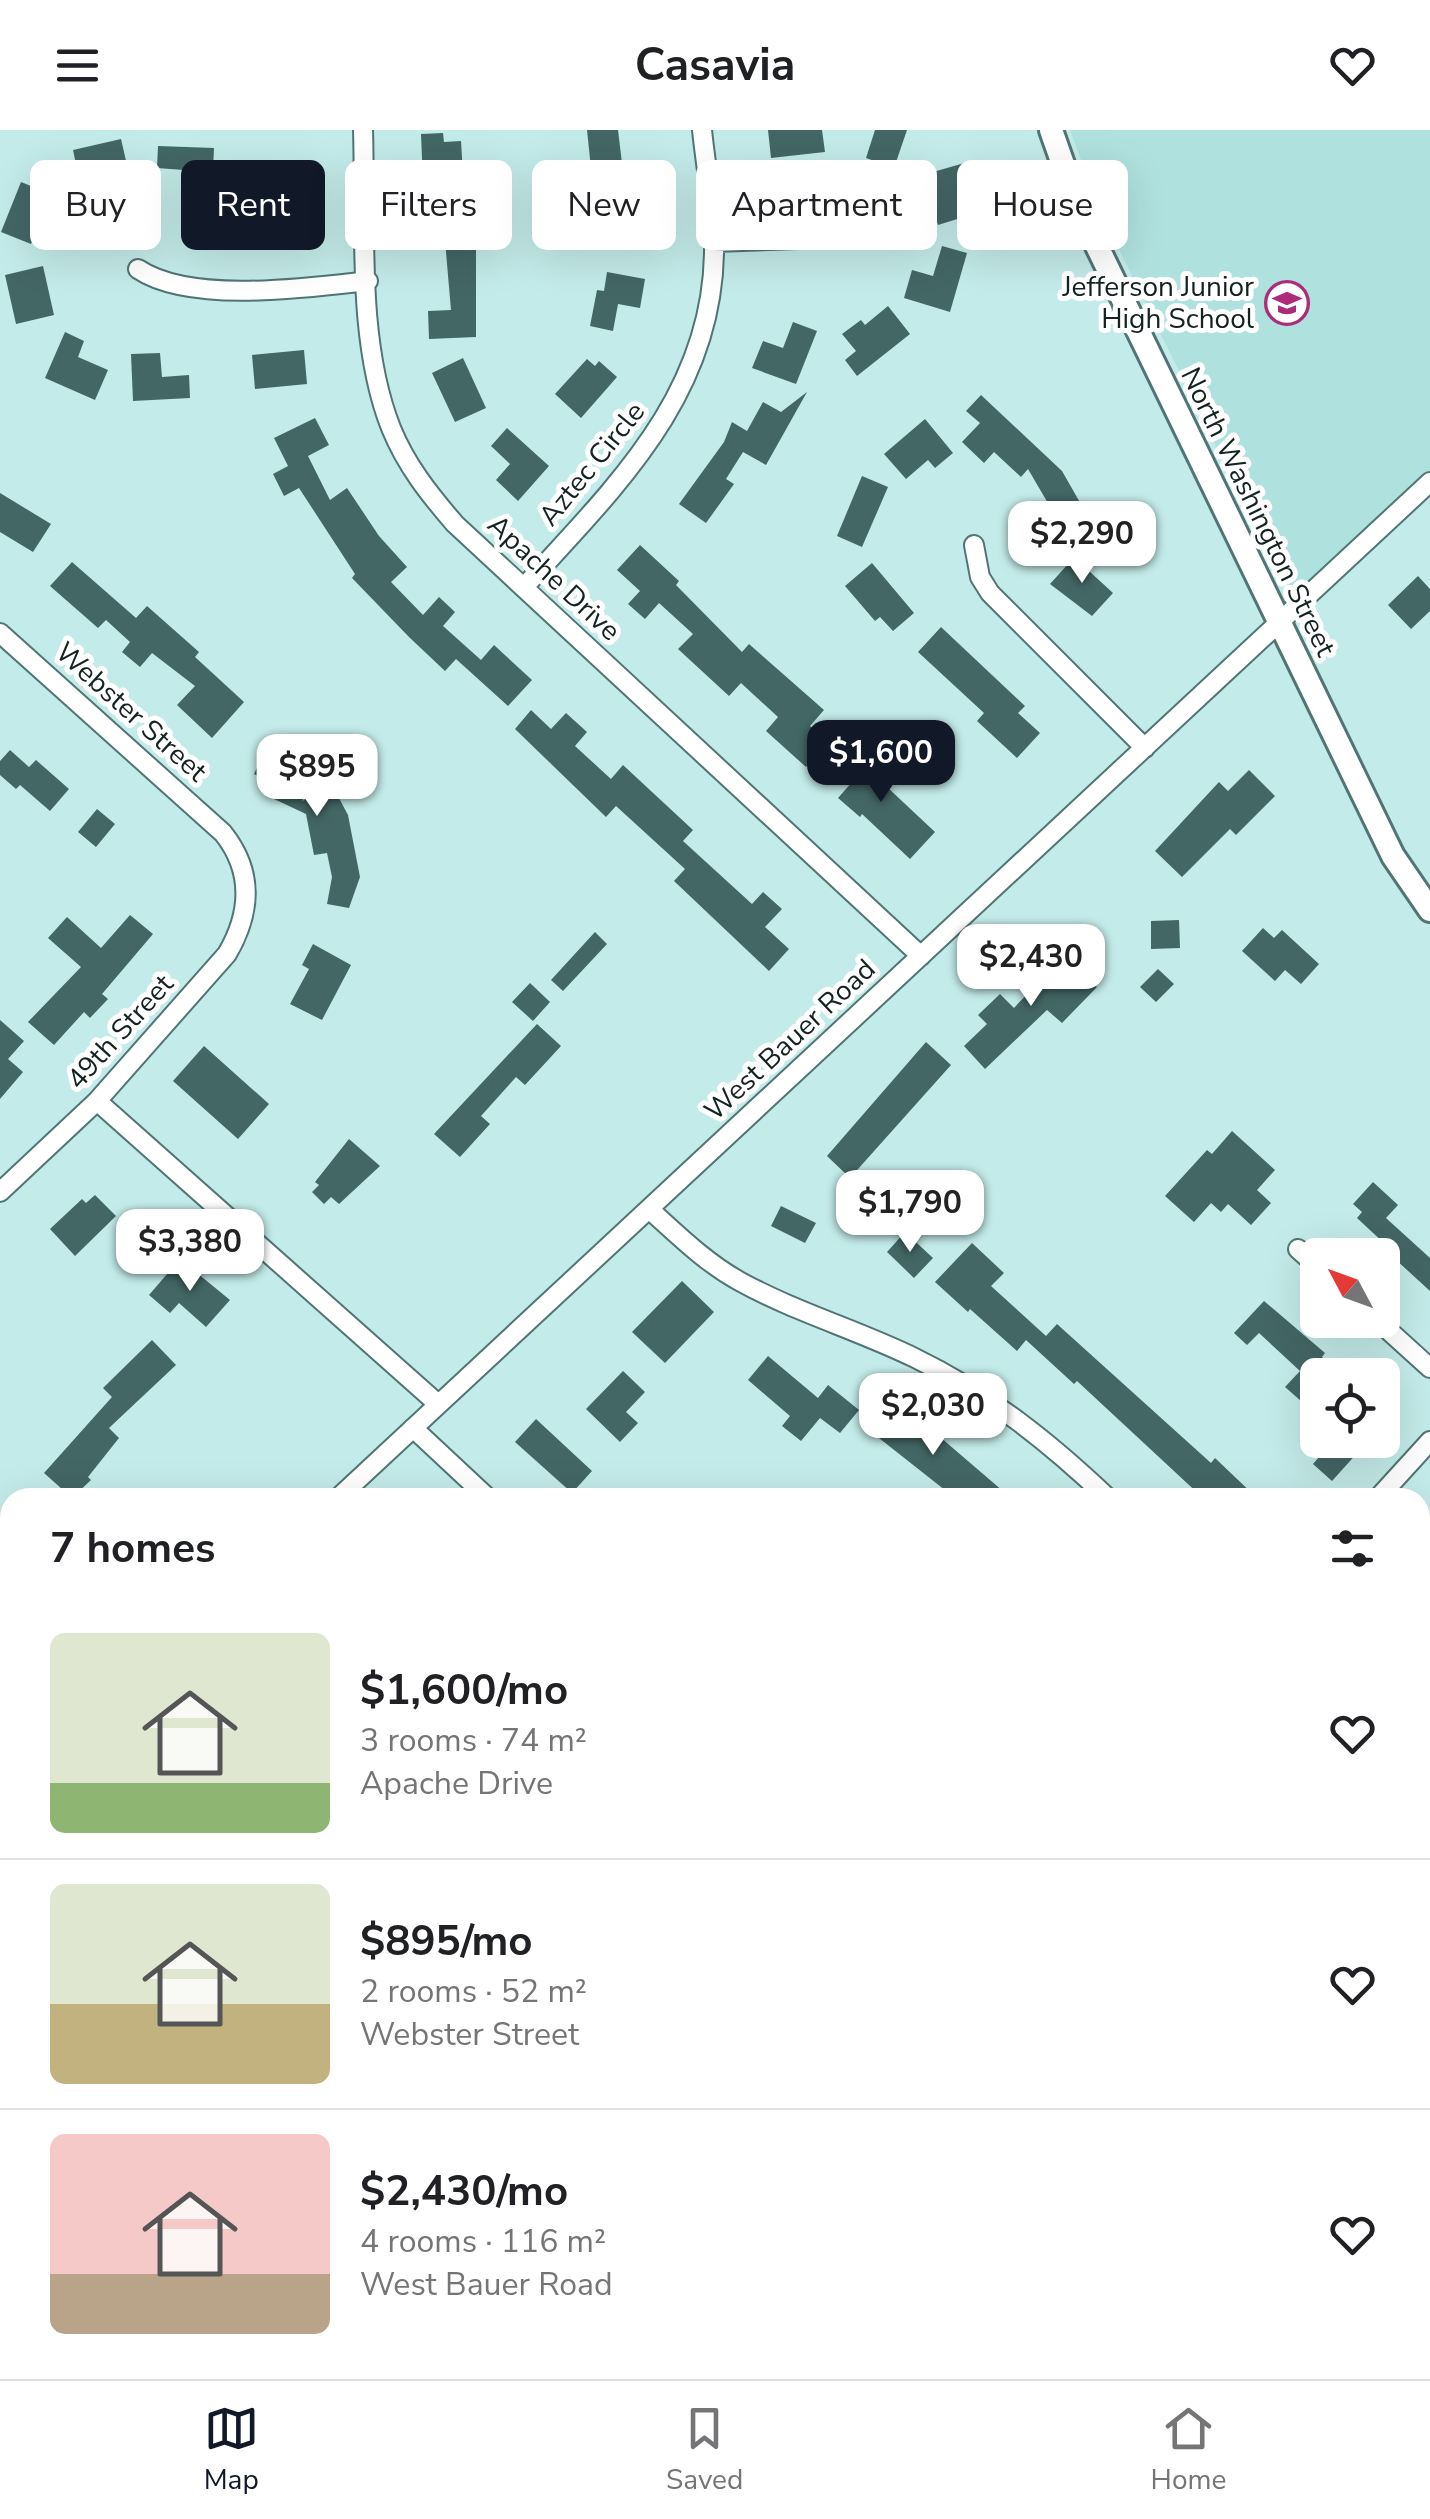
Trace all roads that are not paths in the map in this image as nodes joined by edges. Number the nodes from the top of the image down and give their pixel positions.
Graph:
1 (363, 130) edge
2 (702, 130) edge
3 (1051, 130) edge
4 (705, 160) edge
5 (713, 250) edge
6 (138, 269) dead end
7 (368, 281) junction
8 (1430, 482) edge
9 (974, 545) dead end
10 (524, 587) junction
11 (1279, 623) junction
12 (0, 633) edge
13 (1145, 748) junction
14 (247, 887) joint
15 (1430, 910) edge
16 (921, 956) junction
17 (97, 1101) junction
18 (0, 1192) edge
19 (649, 1209) junction
20 (1397, 1338) edge
21 (1430, 1368) edge
22 (438, 1404) junction
23 (413, 1428) junction
24 (1430, 1441) edge
25 (349, 1488) edge
26 (477, 1488) edge
27 (1097, 1488) edge
28 (1387, 1488) edge

1 - 7 street, Apache Drive
2 - 4 street, Aztec Circle
3 - 11 main road, North Washington Street
5 - 10 street, Aztec Circle
6 - 7 street
7 - 10 street, Apache Drive
8 - 11 street, West Bauer Road
9 - 13 street
10 - 16 street, Apache Drive
11 - 13 street, West Bauer Road
11 - 15 main road, North Washington Street
12 - 14 street, Webster Street
13 - 16 street, West Bauer Road
14 - 17 street, 49th Street
16 - 19 street, West Bauer Road
17 - 18 street, 49th Street
17 - 22 street
19 - 22 street, West Bauer Road
19 - 27 street
20 - 21 street
22 - 23 street, West Bauer Road
23 - 25 street, West Bauer Road
23 - 26 street
24 - 28 street

